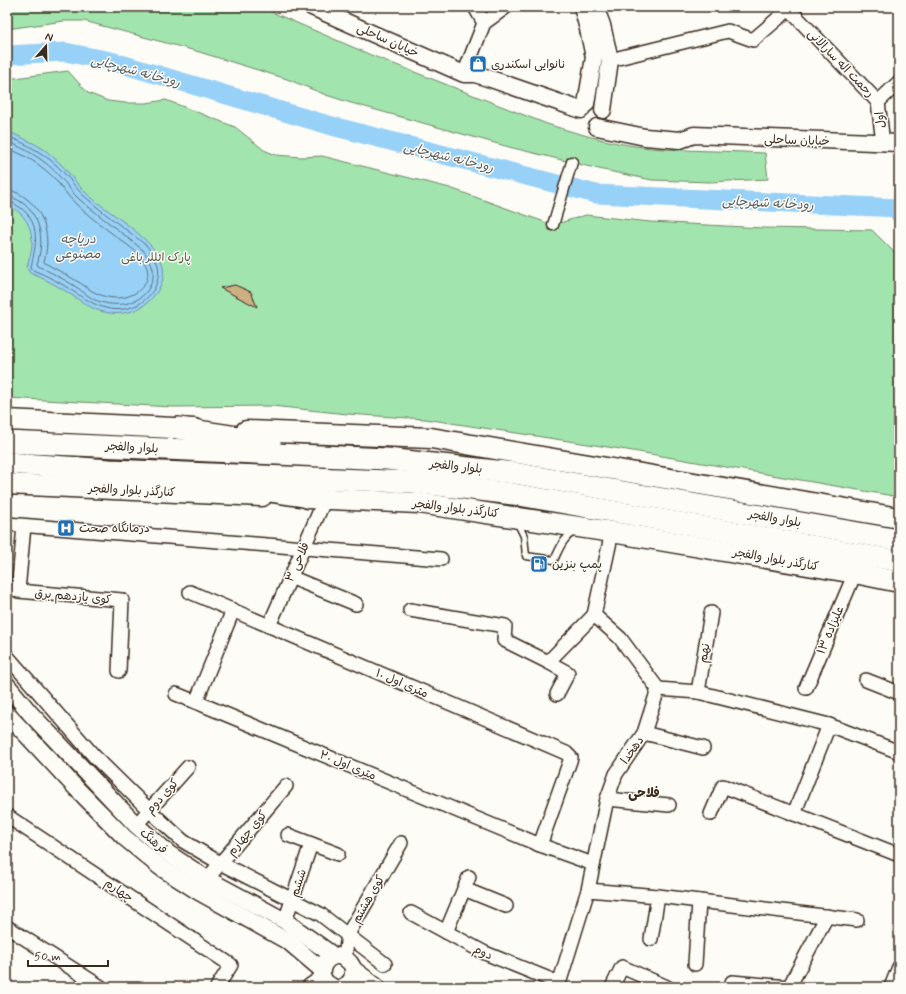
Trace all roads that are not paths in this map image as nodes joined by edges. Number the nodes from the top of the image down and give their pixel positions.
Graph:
1 (312, 7) edge
2 (475, 7) edge
3 (506, 7) edge
4 (582, 7) edge
5 (595, 7) edge
6 (788, 8) edge
7 (484, 23) junction
8 (610, 60) junction
9 (464, 74) junction
10 (899, 82) edge
11 (878, 102) junction
12 (582, 111) junction
13 (601, 118) junction
14 (882, 143) junction
15 (899, 143) edge
16 (572, 162) dead end
17 (553, 225) dead end
18 (7, 420) edge
19 (178, 428) junction
20 (7, 442) edge
21 (387, 459) junction
22 (7, 463) edge
23 (110, 470) junction
24 (7, 484) edge
25 (325, 499) junction
26 (513, 516) junction
27 (899, 518) edge
28 (7, 524) edge
29 (24, 526) junction
30 (581, 528) junction
31 (612, 532) junction
32 (899, 540) edge
33 (303, 548) junction
34 (441, 559) dead end
35 (899, 561) edge
36 (855, 573) junction
37 (290, 577) junction
38 (899, 582) edge
39 (13, 591) edge
40 (190, 592) dead end
41 (356, 604) dead end
42 (233, 610) junction
43 (410, 610) dead end
44 (711, 613) dead end
45 (594, 615) junction
46 (269, 626) junction
47 (7, 656) edge
48 (548, 662) junction
49 (119, 671) dead end
50 (866, 680) dead end
51 (7, 685) edge
52 (806, 688) dead end
53 (658, 689) junction
54 (698, 692) junction
55 (899, 693) edge
56 (176, 694) dead end
57 (557, 694) dead end
58 (196, 702) junction
59 (7, 714) edge
60 (829, 726) junction
61 (644, 733) junction
62 (703, 748) dead end
63 (899, 752) edge
64 (188, 767) dead end
65 (286, 786) dead end
66 (607, 799) junction
67 (669, 805) dead end
68 (149, 810) junction
69 (711, 814) dead end
70 (794, 814) junction
71 (7, 816) edge
72 (136, 825) junction
73 (288, 835) dead end
74 (401, 843) dead end
75 (311, 844) junction
76 (540, 845) junction
77 (338, 854) dead end
78 (899, 855) edge
79 (220, 864) junction
80 (593, 864) junction
81 (469, 877) dead end
82 (207, 879) junction
83 (464, 889) junction
84 (588, 890) junction
85 (658, 896) junction
86 (293, 899) junction
87 (699, 901) junction
88 (506, 906) dead end
89 (411, 914) dead end
90 (827, 916) junction
91 (857, 920) dead end
92 (285, 921) junction
93 (7, 927) edge
94 (446, 932) junction
95 (348, 934) junction
96 (651, 939) dead end
97 (344, 961) junction
98 (386, 964) dead end
99 (695, 964) dead end
100 (899, 967) edge
101 (732, 982) dead end
102 (335, 983) edge
103 (559, 985) edge
104 (101, 987) edge
105 (217, 987) edge
106 (310, 987) edge
107 (377, 987) edge
108 (612, 987) edge
109 (667, 987) edge
110 (891, 987) edge

1 - 9 street, خیابان ساحلی
2 - 7 street
3 - 7 street
4 - 12 street
5 - 8 street
6 - 8 street
6 - 11 street, رحمت اله سارالانی
7 - 9 street
8 - 13 street
9 - 12 street, خیابان ساحلی
10 - 11 street, اول
11 - 14 street, اول
12 - 13 street
12 - 13 street
13 - 14 street, خیابان ساحلی
14 - 15 street, خیابان ساحلی
16 - 17 street
18 - 19 main road
19 - 21 highway
19 - 27 main road
20 - 21 highway, بلوار والفجر
21 - 32 highway, بلوار والفجر
22 - 23 highway, بلوار والفجر
23 - 25 highway
23 - 35 highway, بلوار والفجر
24 - 25 main road, کنارگذر بلوار والفجر
25 - 26 main road, کنارگذر بلوار والفجر
25 - 33 street, فلاحی ۳
26 - 30 main road, کنارگذر بلوار والفجر
26 - 30 lane
28 - 29 street
29 - 33 street
29 - 39 street, کوی یازدهم برق
30 - 31 main road, کنارگذر بلوار والفجر
31 - 36 main road, کنارگذر بلوار والفجر
31 - 45 street
33 - 34 street
33 - 37 street, فلاحی ۳
36 - 38 main road, کنارگذر بلوار والفجر
36 - 52 street, ۱۳ علیزاده
37 - 41 street
37 - 46 street, فلاحی ۳
39 - 49 street, کوی یازدهم برق
40 - 42 street, ۱۰ متری اول
42 - 46 street, ۱۰ متری اول
42 - 58 street
43 - 48 street
44 - 54 street, نهم
45 - 48 street
45 - 53 street
46 - 76 street, ۱۰ متری اول
47 - 68 street
48 - 57 street
50 - 55 street
51 - 72 street, فرهنگ
53 - 54 street
53 - 61 street, دهخدا
54 - 60 street
56 - 58 street, ۲۰ متری اول
58 - 76 street, ۲۰ متری اول
59 - 102 street, فرهنگ
60 - 63 street
60 - 70 street
61 - 62 street
61 - 66 street, دهخدا
64 - 68 street, کوی دوم
65 - 79 street, کوی چهارم
66 - 67 street
66 - 80 street, دهخدا
68 - 72 street, کوی دوم
68 - 79 street
69 - 70 street
70 - 78 street
71 - 105 street, چهارم
72 - 82 street, فرهنگ
73 - 75 street
74 - 95 street, کوی هشتم
75 - 77 street
75 - 86 street, ششم
76 - 80 street, ۲۰ متری اول
79 - 82 street, کوی چهارم
79 - 86 street
80 - 84 street, دهخدا
81 - 83 street
82 - 92 street, فرهنگ
83 - 88 street
83 - 94 street
84 - 85 street
84 - 103 street, دهخدا
85 - 87 street
85 - 96 street
86 - 92 street, ششم
86 - 95 street
87 - 90 street
87 - 99 street
89 - 94 street, دوم
90 - 91 street
90 - 101 street
92 - 97 street, فرهنگ
93 - 104 street
94 - 103 street, دوم
95 - 97 street, کوی هشتم
95 - 98 street
97 - 102 street
97 - 102 street
97 - 107 street, فرهنگ
100 - 110 street
102 - 106 street
108 - 109 street

